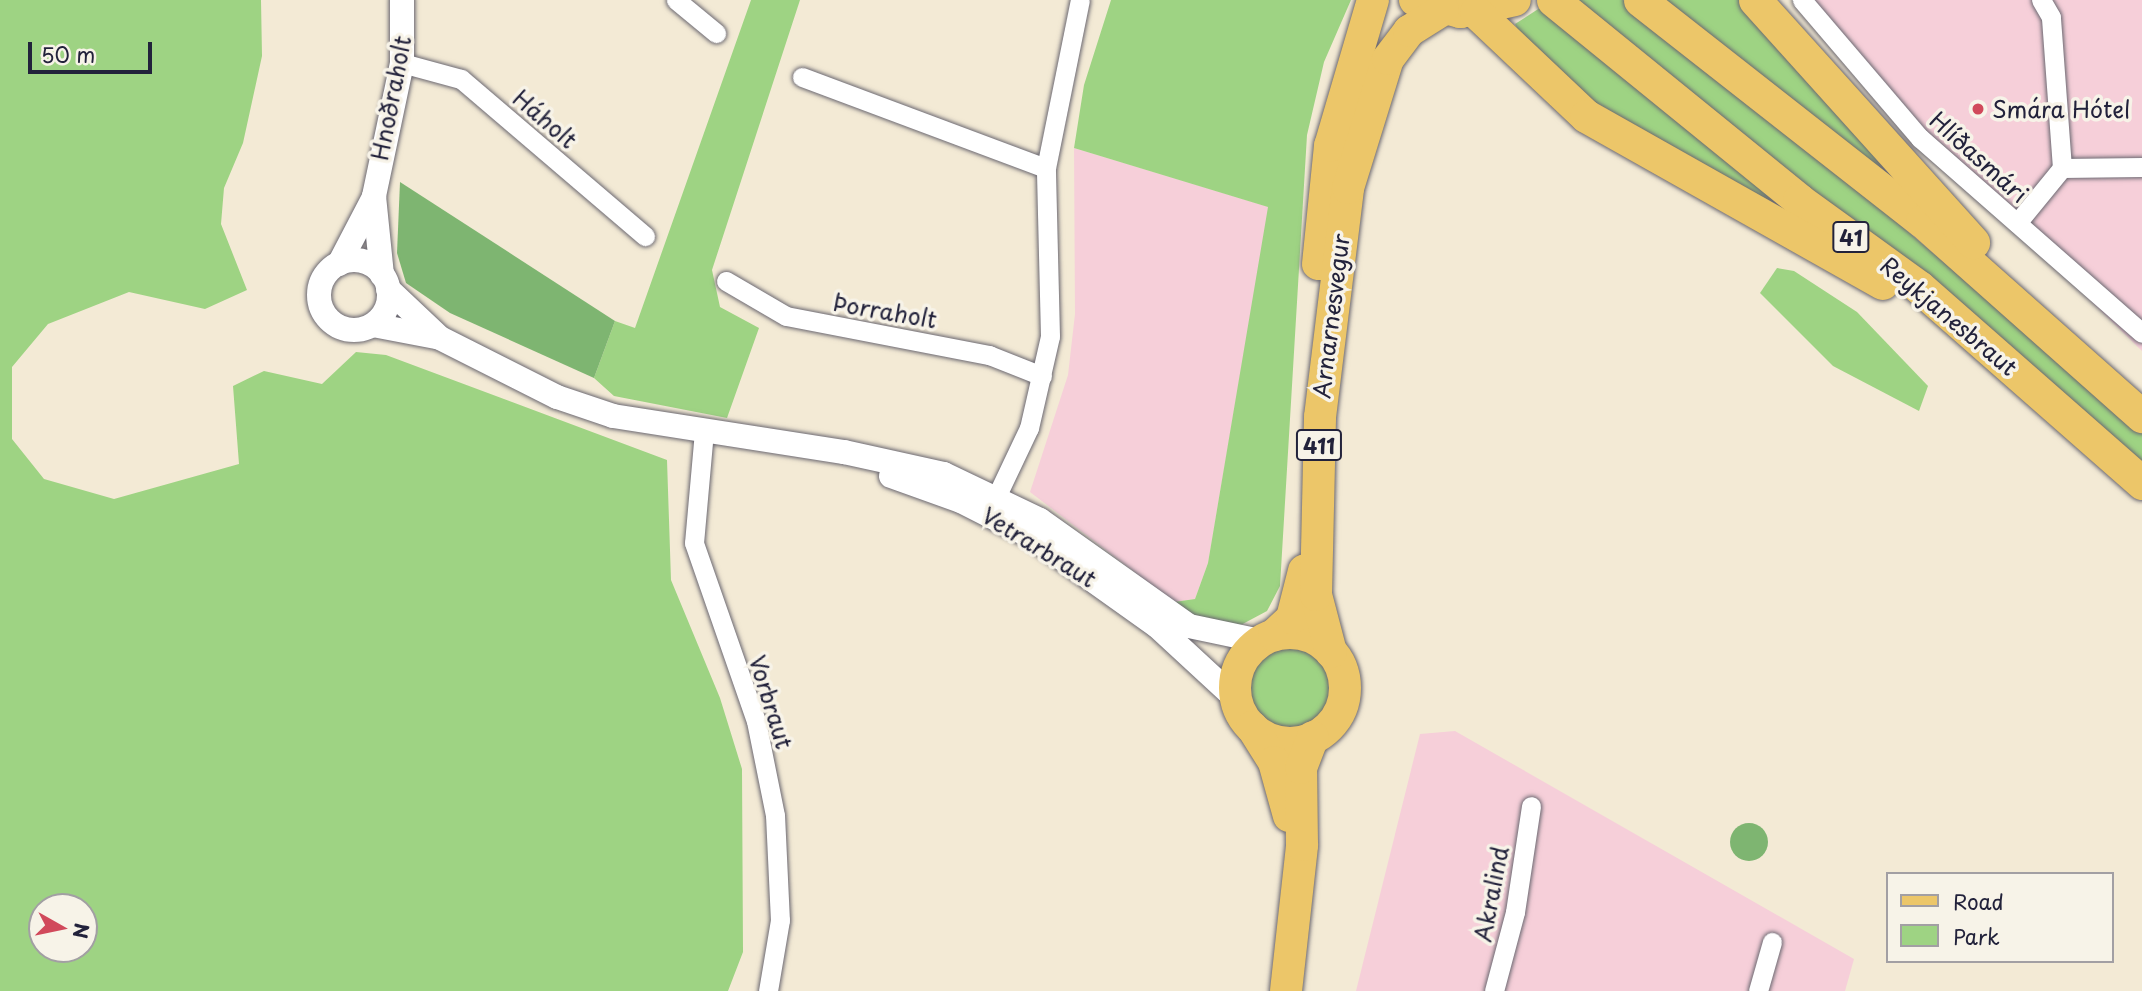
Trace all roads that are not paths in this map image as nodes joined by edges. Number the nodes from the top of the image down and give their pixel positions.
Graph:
1 (402, 0) edge
2 (677, 0) edge
3 (1080, 0) edge
4 (1373, 0) edge
5 (1553, 0) edge
6 (1640, 0) edge
7 (1755, 0) edge
8 (1802, 0) edge
9 (2043, 0) edge
10 (1429, 5) edge
11 (1496, 7) edge
12 (716, 33) dead end
13 (402, 64) junction
14 (802, 77) dead end
15 (2062, 167) junction
16 (2142, 167) edge
17 (1046, 168) junction
18 (374, 196) junction
19 (2017, 223) junction
20 (645, 236) dead end
21 (339, 264) junction
22 (726, 281) dead end
23 (385, 282) junction
24 (373, 325) junction
25 (2142, 333) edge
26 (440, 338) junction
27 (2070, 351) junction
28 (2006, 362) junction
29 (1042, 376) junction
30 (2142, 416) edge
31 (704, 432) junction
32 (2142, 483) edge
33 (993, 504) junction
34 (1267, 638) junction
35 (1331, 652) junction
36 (1236, 699) junction
37 (1252, 727) junction
38 (1313, 737) junction
39 (1531, 806) dead end
40 (1297, 869) junction
41 (1772, 942) dead end
42 (768, 991) edge
43 (1286, 991) edge
44 (1494, 991) edge
45 (1758, 991) edge

1 - 13 street, Hnoðraholt
2 - 12 street
3 - 17 street
4 - 34 main road, Arnarnesvegur / 411
5 - 28 highway, Reykjanesbraut / 41
6 - 27 highway, 41
7 - 27 highway
8 - 19 street, Hlíðasmári
9 - 15 street
10 - 11 main road, Arnarnesvegur / 411
10 - 35 main road, Arnarnesvegur / 411
11 - 28 highway
13 - 18 street, Hnoðraholt
13 - 20 street, Háholt
14 - 17 street
15 - 16 street
15 - 19 street
17 - 29 street
18 - 21 street, Hnoðraholt
18 - 23 street, Hnoðraholt
19 - 25 street, Hlíðasmári
21 - 23 street, Vetrarbraut
21 - 24 street, Vetrarbraut
22 - 29 street, Þorraholt
23 - 24 street
23 - 26 street, Vetrarbraut
24 - 26 street, Vetrarbraut
26 - 31 street, Vetrarbraut
27 - 30 highway, 41
28 - 32 highway, Reykjanesbraut / 41
29 - 33 street
31 - 33 street, Vetrarbraut
31 - 42 street, Vorbraut
33 - 34 street, Vetrarbraut
33 - 36 street, Vetrarbraut
34 - 35 main road
34 - 36 main road, 411
35 - 38 main road, 411
36 - 37 main road, 411
37 - 38 main road
37 - 40 main road, 411
38 - 40 main road, 411
39 - 44 street, Akralind
40 - 43 main road, 411
41 - 45 street

